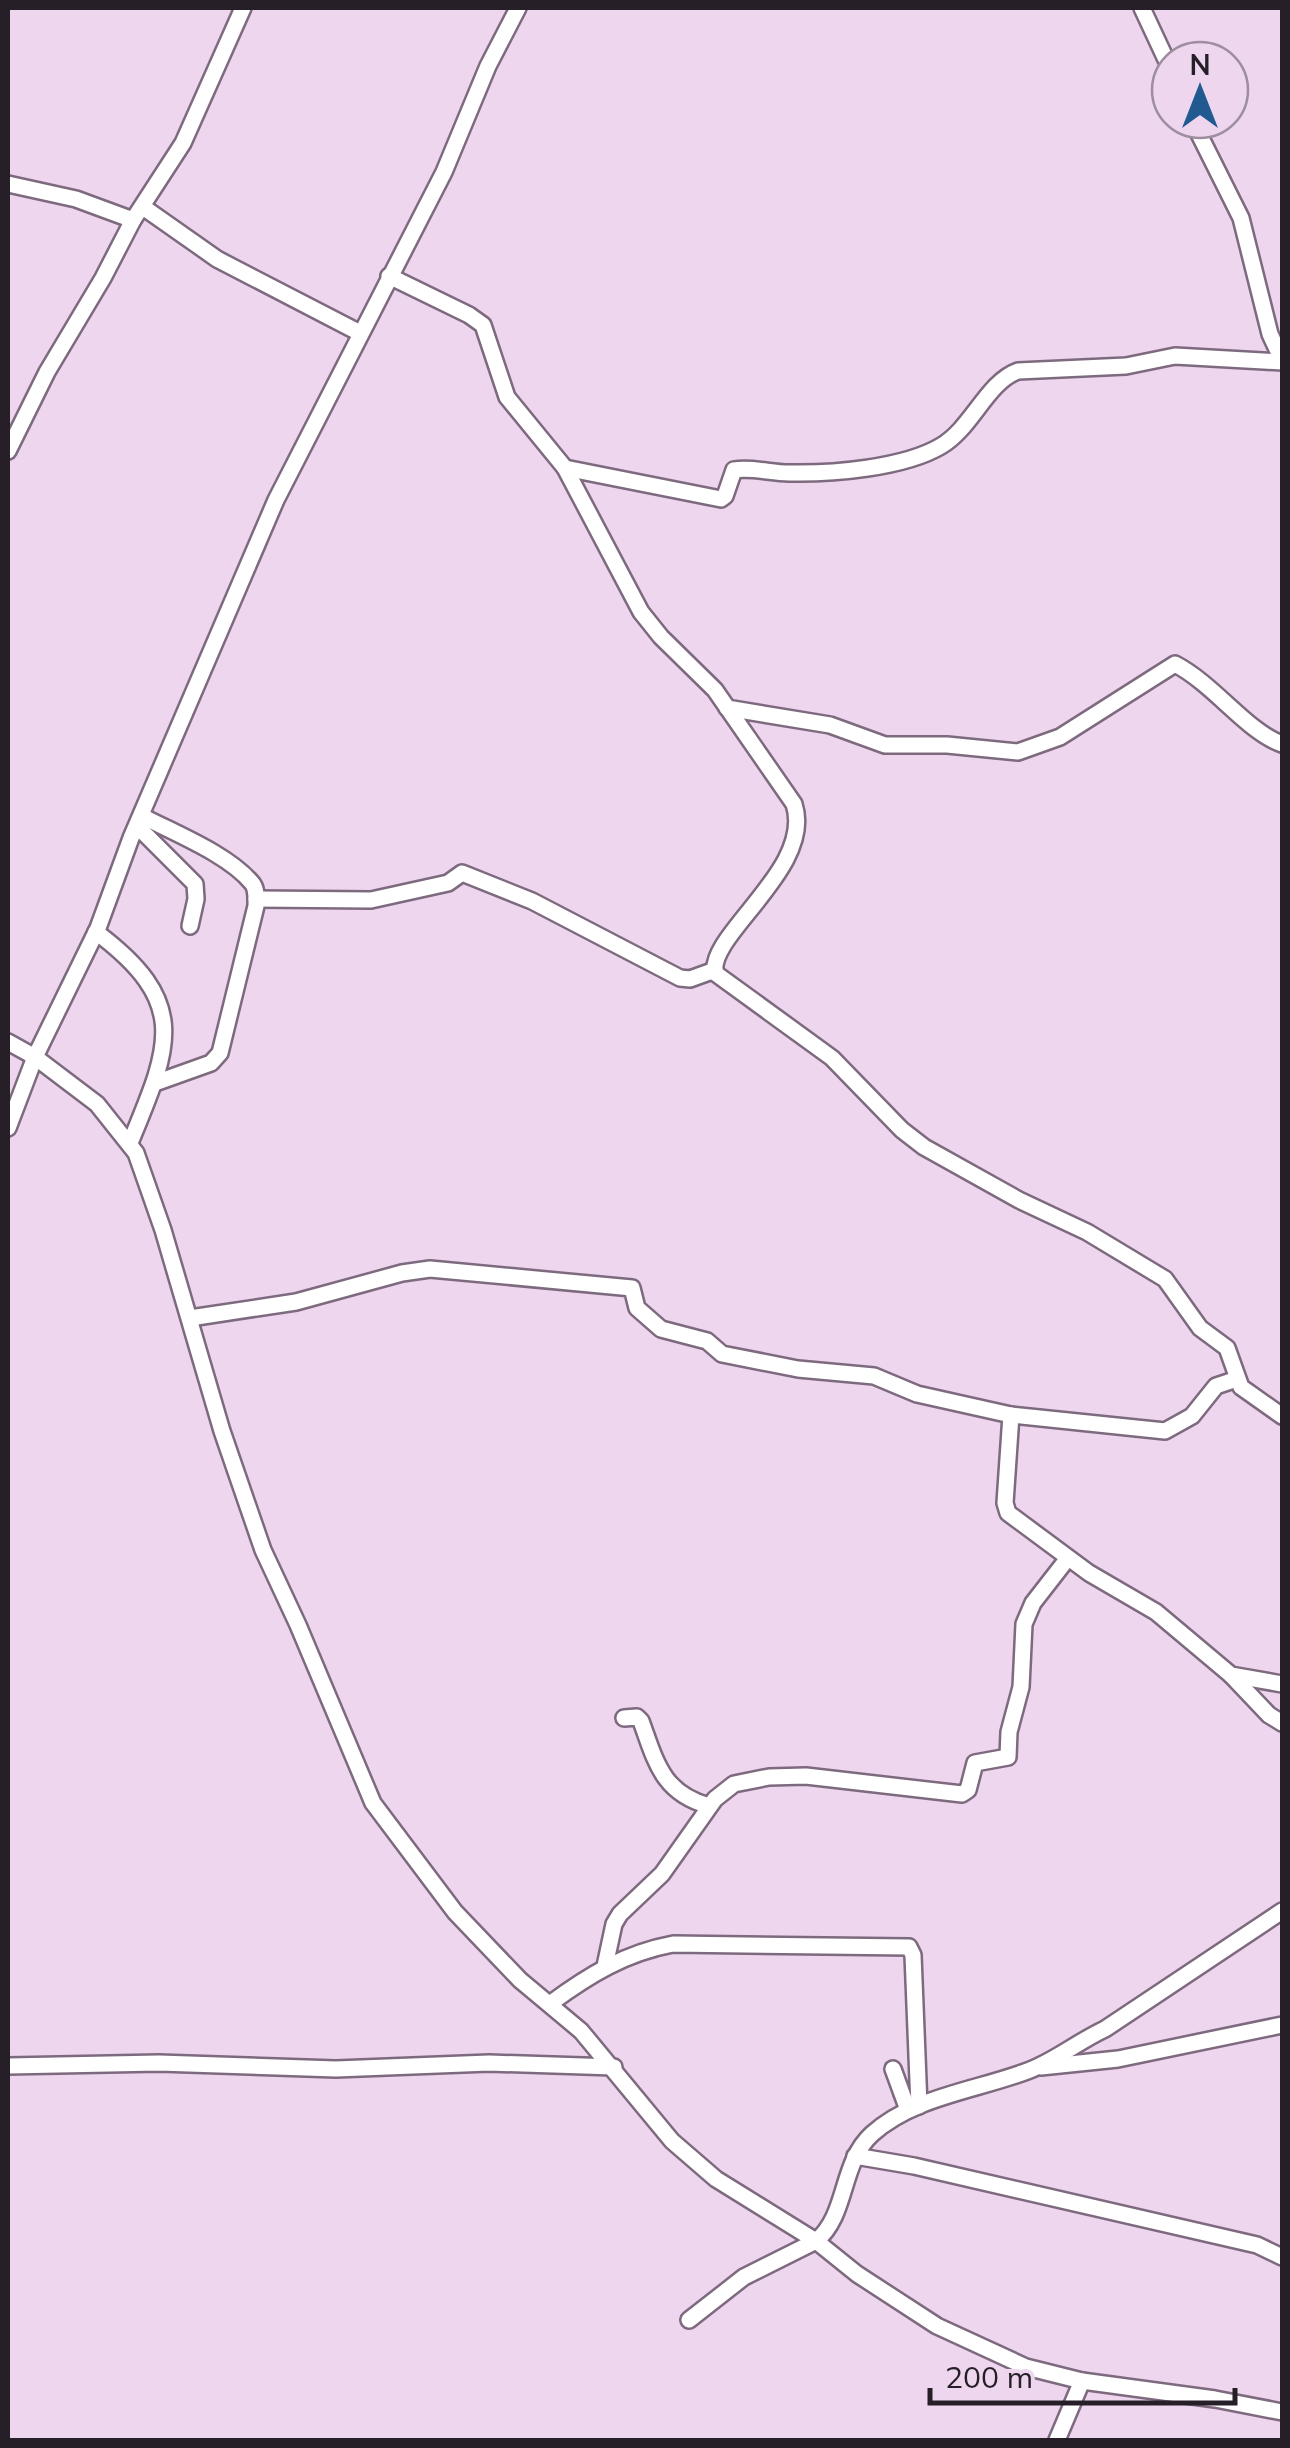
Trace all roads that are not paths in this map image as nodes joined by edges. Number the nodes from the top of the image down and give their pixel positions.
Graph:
1 (243, 8) edge
2 (518, 8) edge
3 (1142, 8) edge
4 (1157, 40) edge
5 (1202, 140) edge
6 (8, 184) edge
7 (138, 214) junction
8 (390, 276) junction
9 (360, 333) junction
10 (1282, 361) edge
11 (8, 451) edge
12 (565, 468) junction
13 (727, 708) junction
14 (1282, 744) edge
15 (139, 821) junction
16 (256, 899) junction
17 (190, 926) dead end
18 (96, 932) junction
19 (714, 970) junction
20 (8, 1042) edge
21 (35, 1057) junction
22 (155, 1084) junction
23 (8, 1128) edge
24 (130, 1143) junction
25 (190, 1318) junction
26 (1237, 1379) junction
27 (1011, 1415) junction
28 (1282, 1416) edge
29 (1068, 1558) junction
30 (1231, 1675) junction
31 (1282, 1684) edge
32 (624, 1718) dead end
33 (1282, 1722) edge
34 (710, 1806) junction
35 (1282, 1911) edge
36 (604, 1966) junction
37 (551, 2004) junction
38 (1282, 2025) edge
39 (8, 2066) edge
40 (614, 2066) junction
41 (1036, 2068) junction
42 (893, 2069) dead end
43 (913, 2108) junction
44 (854, 2156) junction
45 (816, 2242) junction
46 (1282, 2257) edge
47 (690, 2320) dead end
48 (1082, 2381) junction
49 (1282, 2412) edge
50 (1058, 2440) edge

1 - 7 street
2 - 8 street
3 - 4 street
5 - 10 street
6 - 7 street
7 - 9 street
7 - 11 street
8 - 9 street
8 - 12 street
9 - 15 street
10 - 12 street
12 - 13 street
13 - 14 street
13 - 19 street
15 - 16 street
15 - 17 street
15 - 18 street
16 - 19 street
16 - 22 street
18 - 21 street
18 - 22 street
19 - 26 street
20 - 21 street
21 - 23 street
21 - 24 street
22 - 24 street
24 - 25 street
25 - 27 street
25 - 37 street
26 - 27 street
26 - 28 street
27 - 29 street
29 - 30 street
29 - 34 street
30 - 31 street
30 - 33 street
32 - 34 street
34 - 36 street
35 - 41 street
36 - 37 street
36 - 43 street
37 - 40 street
38 - 41 street
39 - 40 street
40 - 45 street
41 - 43 street
42 - 43 street
43 - 44 street
44 - 45 street
44 - 46 street
45 - 47 street
45 - 48 street
48 - 49 street
48 - 50 street

